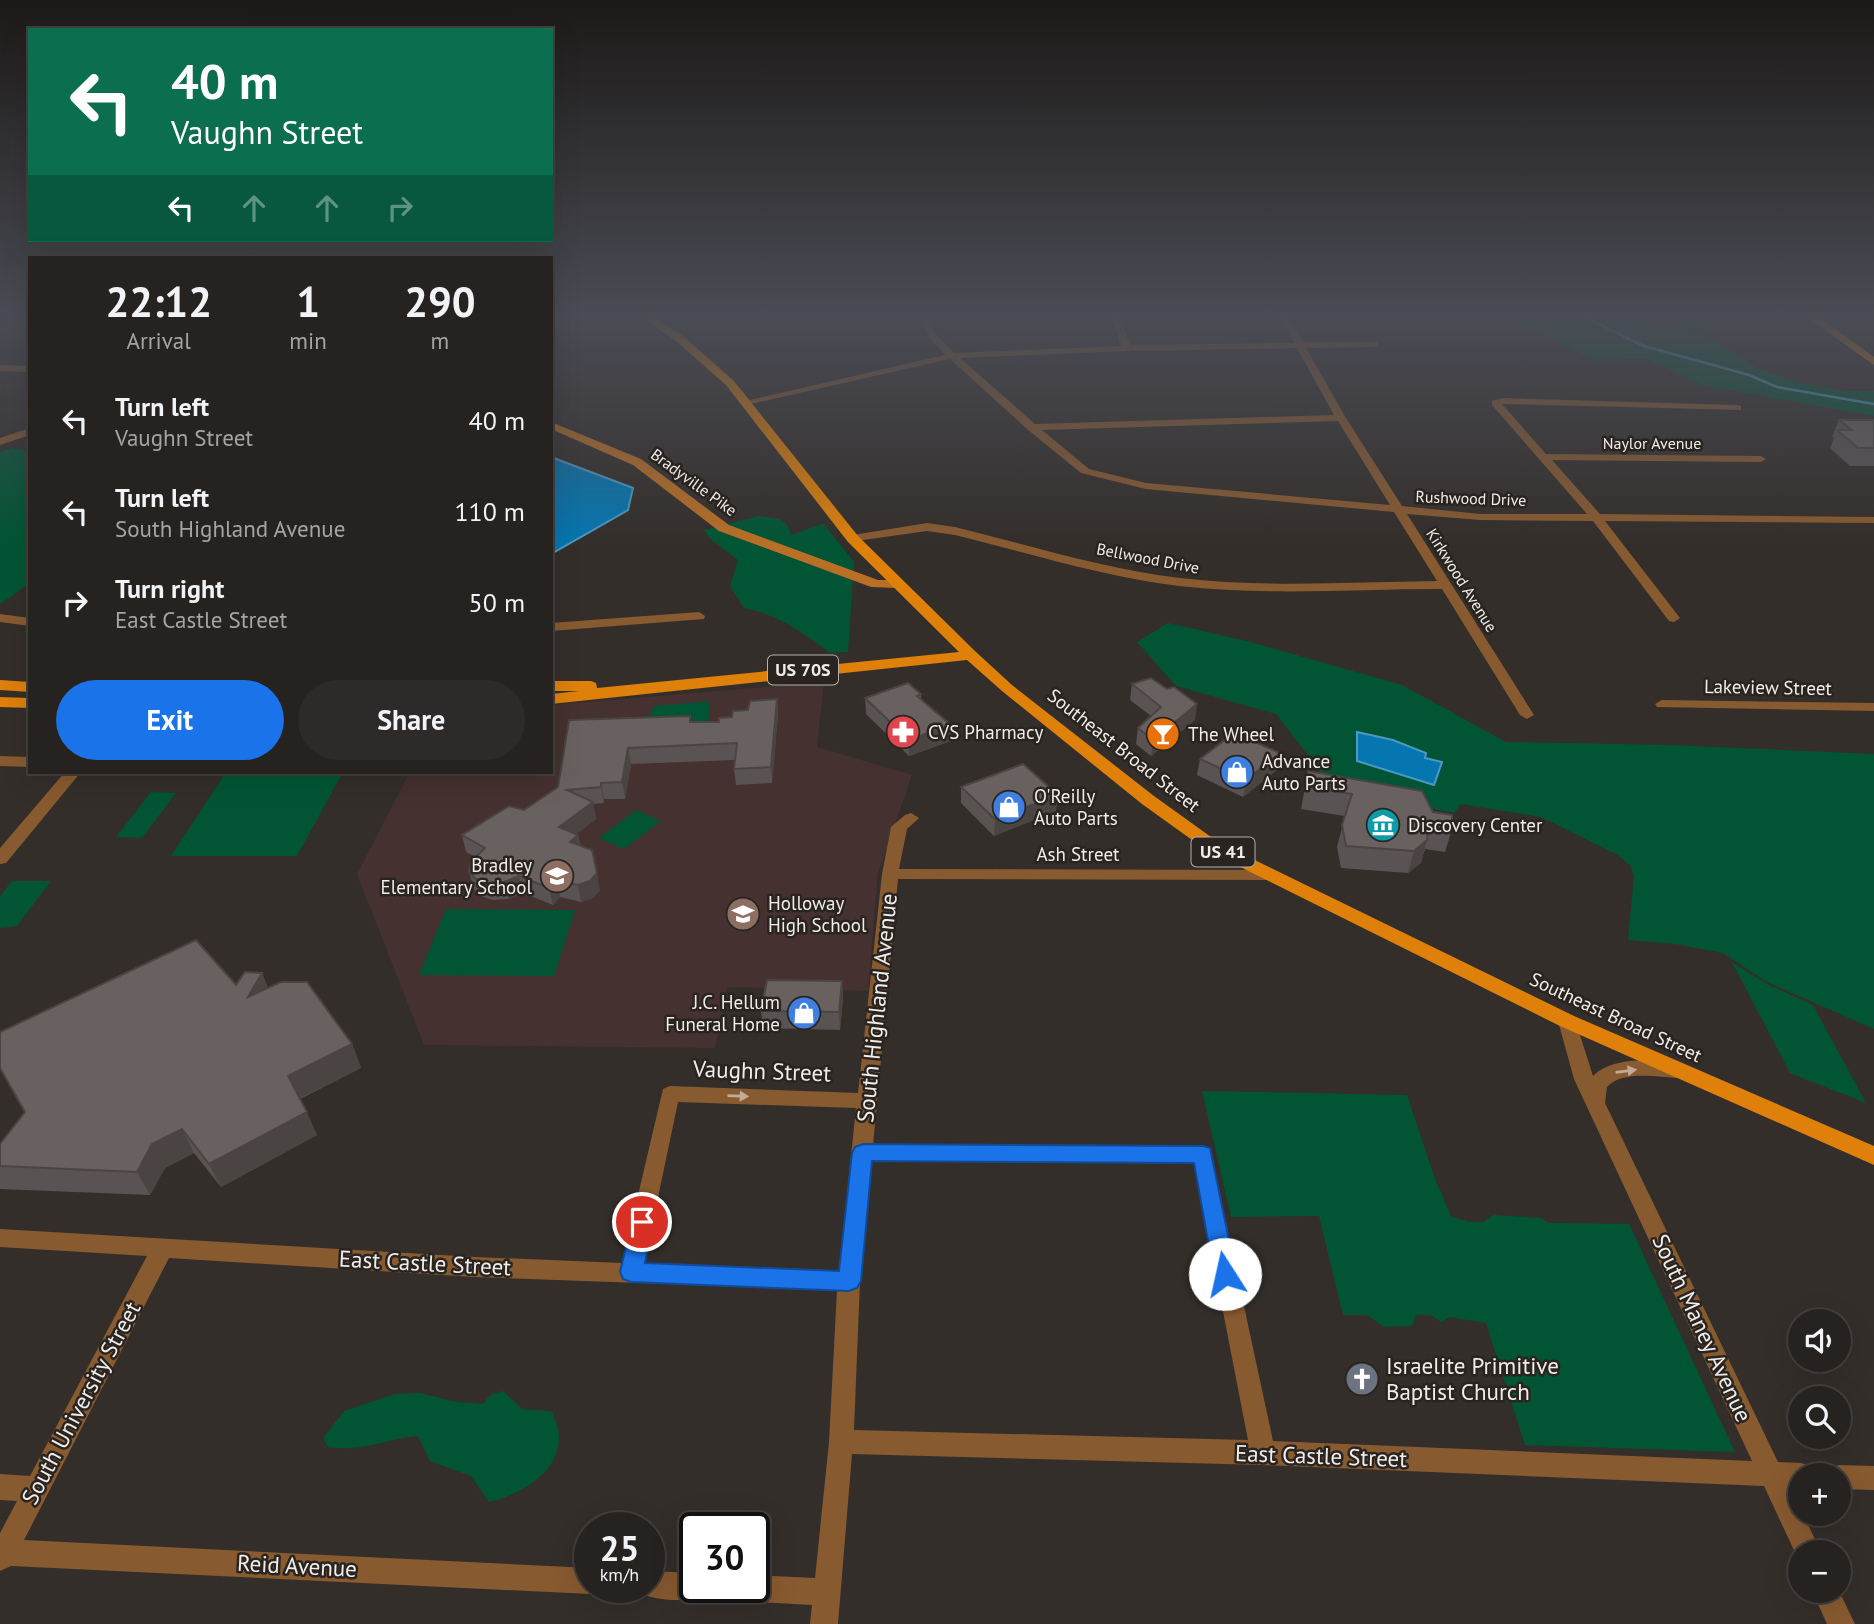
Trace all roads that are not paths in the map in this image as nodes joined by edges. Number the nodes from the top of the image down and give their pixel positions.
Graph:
1 (739, 394) edge
2 (783, 394) edge
3 (994, 394) edge
4 (1328, 394) edge
5 (746, 402) junction
6 (1737, 408) dead end
7 (1341, 418) junction
8 (553, 426) edge
9 (1031, 427) junction
10 (28, 432) edge
11 (0, 442) edge
12 (1542, 457) junction
13 (1761, 459) dead end
14 (1398, 511) junction
15 (1596, 517) junction
16 (1874, 520) edge
17 (853, 539) junction
18 (897, 584) junction
19 (1443, 584) junction
20 (699, 616) dead end
21 (0, 618) edge
22 (1674, 618) dead end
23 (28, 622) edge
24 (553, 627) edge
25 (971, 655) junction
26 (0, 685) edge
27 (553, 685) edge
28 (28, 687) edge
29 (636, 688) junction
30 (553, 699) edge
31 (0, 702) edge
32 (28, 703) edge
33 (1662, 704) dead end
34 (1874, 707) edge
35 (1527, 715) dead end
36 (0, 761) edge
37 (28, 762) edge
38 (71, 774) edge
39 (911, 818) dead end
40 (1, 857) edge
41 (890, 874) junction
42 (1266, 875) junction
43 (1567, 1021) junction
44 (1678, 1071) junction
45 (867, 1101) junction
46 (1596, 1105) junction
47 (863, 1153) junction
48 (1874, 1156) edge
49 (0, 1238) edge
50 (163, 1247) junction
51 (631, 1272) junction
52 (849, 1281) junction
53 (841, 1442) junction
54 (1263, 1453) junction
55 (1772, 1474) junction
56 (1788, 1475) edge
57 (1851, 1477) edge
58 (1874, 1478) edge
59 (0, 1488) edge
60 (35, 1489) junction
61 (1802, 1540) edge
62 (2, 1556) edge
63 (574, 1580) edge
64 (770, 1589) edge
65 (827, 1592) junction
66 (1831, 1603) edge
67 (824, 1624) edge
68 (1841, 1624) edge

1 - 5 main road, Southeast Broad Street / US 41
2 - 5 street
3 - 9 street, Rushwood Drive
4 - 7 street, Kirkwood Avenue
5 - 17 main road, Southeast Broad Street / US 41
6 - 12 street, Naylor Avenue
7 - 9 street
7 - 14 street, Kirkwood Avenue
8 - 18 main road, Bradyville Pike
9 - 14 street, Rushwood Drive
10 - 11 street
12 - 13 street, Naylor Avenue
12 - 15 street, Naylor Avenue
14 - 15 street, Rushwood Drive
14 - 19 street, Kirkwood Avenue
15 - 16 street, Rushwood Drive
15 - 22 street, Naylor Avenue
17 - 18 main road, Southeast Broad Street / US 41
17 - 19 street, Bellwood Drive
18 - 25 main road, Southeast Broad Street / US 41
19 - 35 street, Kirkwood Avenue
20 - 24 street
21 - 23 street
25 - 29 main road, US 70S
25 - 42 main road, Southeast Broad Street / US 41
26 - 28 main road
27 - 29 main road, US 70S
29 - 30 main road, US 70S
31 - 32 main road
33 - 34 street, Lakeview Street
36 - 37 street
38 - 40 street
39 - 41 street, South Highland Avenue
41 - 42 street, Ash Street
41 - 45 street, South Highland Avenue
42 - 43 main road, Southeast Broad Street / US 41
43 - 44 main road, Southeast Broad Street / US 41
43 - 46 street, South Maney Avenue
46 -> 44 street
44 - 48 main road, Southeast Broad Street / US 41
45 - 47 street, South Highland Avenue
51 -> 45 street, Vaughn Street
46 - 55 street, South Maney Avenue
47 - 52 street, South Highland Avenue
47 - 54 street
49 - 50 street, East Castle Street
50 - 51 street, East Castle Street
50 - 60 street, South University Street
51 - 52 street, East Castle Street
52 - 53 street, South Highland Avenue
53 - 54 street, East Castle Street
53 - 65 street, South Highland Avenue
54 - 55 street, East Castle Street
55 - 56 street, East Castle Street
55 - 61 street, South Maney Avenue
57 - 58 street
59 - 60 street
60 - 62 street, South University Street
62 - 63 street, Reid Avenue
64 - 65 street
65 - 67 street, South Highland Avenue
66 - 68 street

